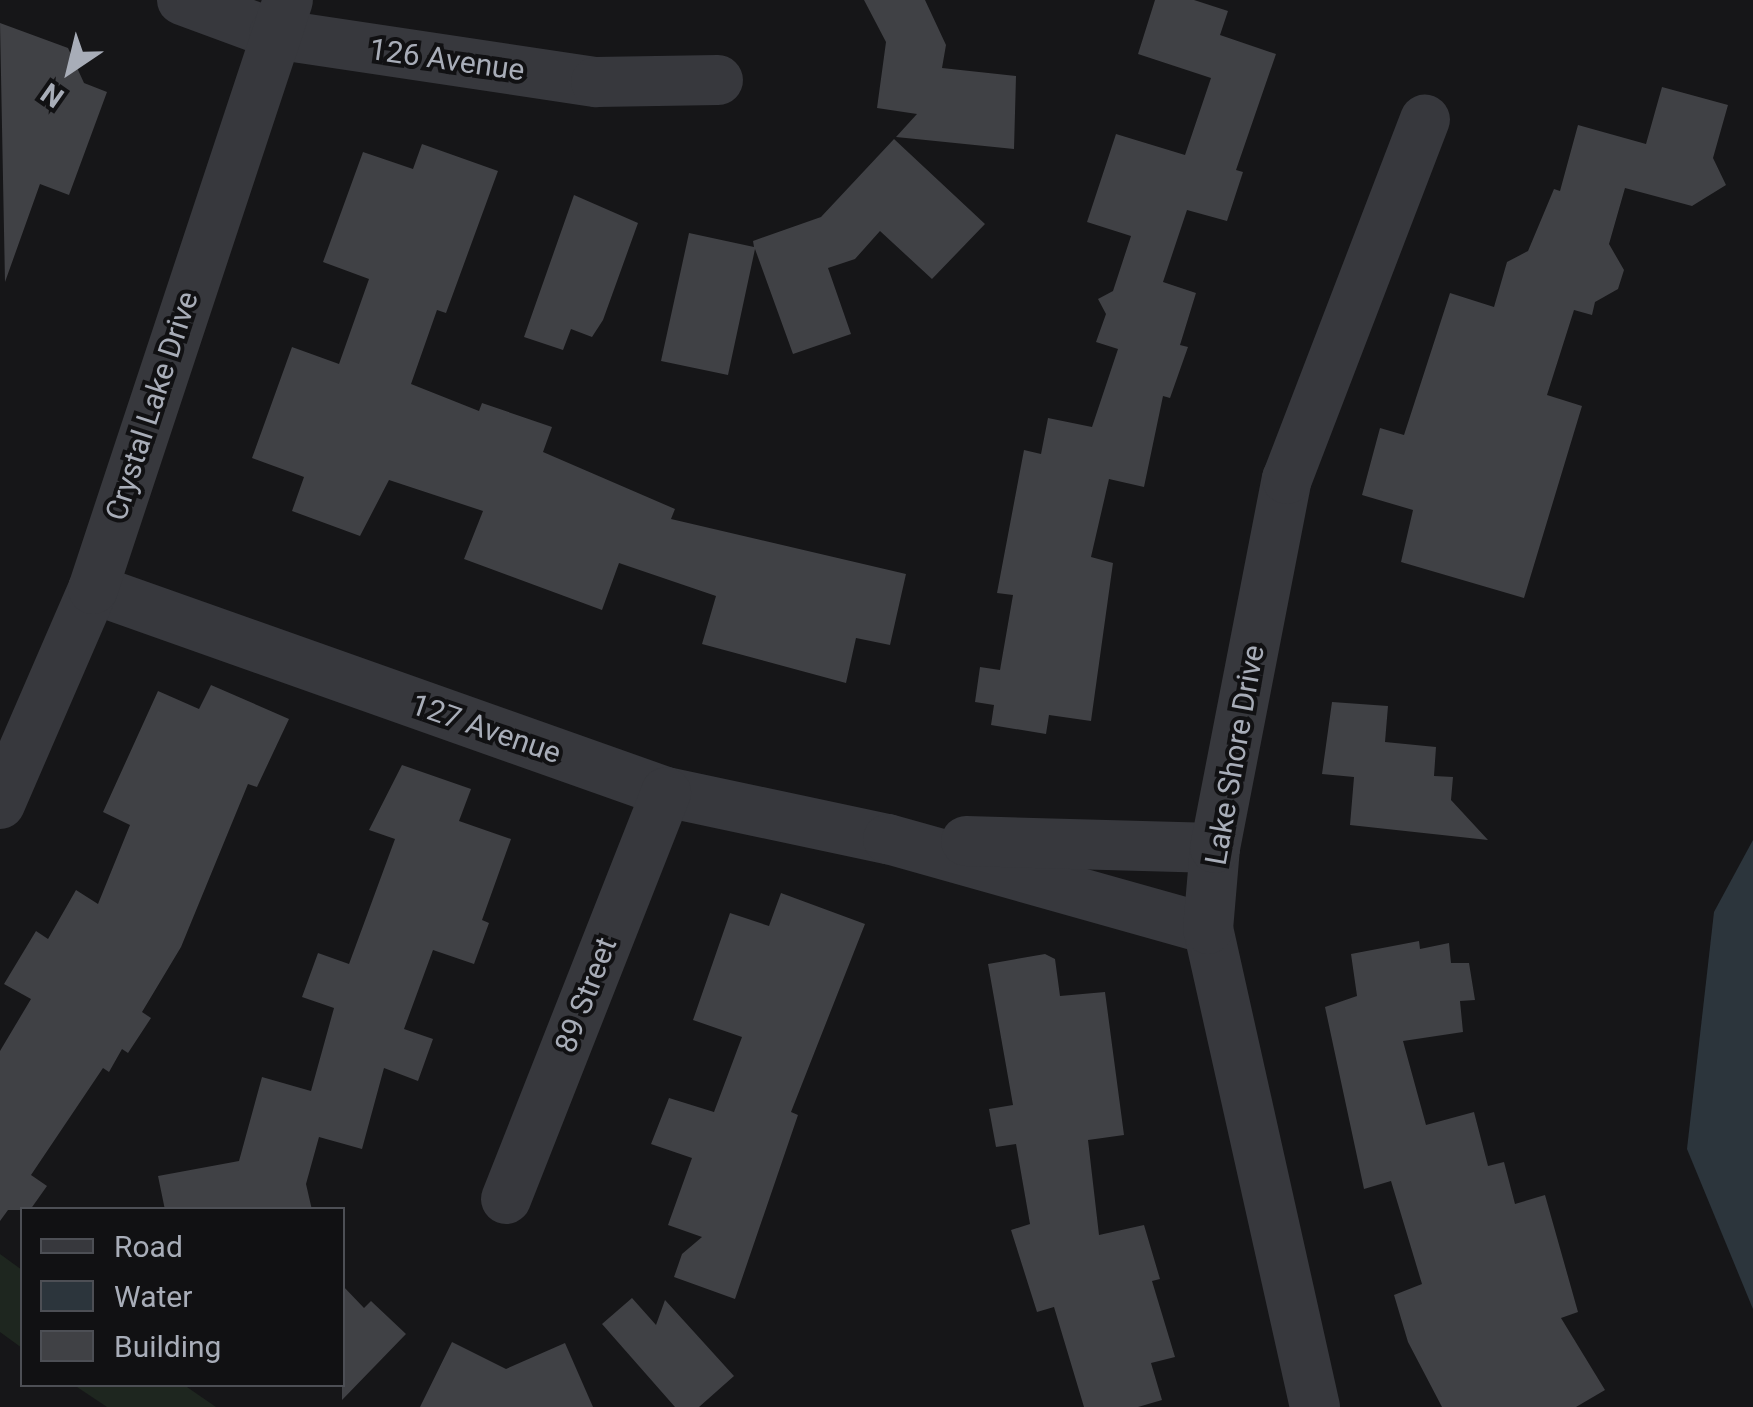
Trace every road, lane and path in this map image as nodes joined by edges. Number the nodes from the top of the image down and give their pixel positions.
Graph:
1 (182, 0) edge
2 (281, 17) edge
3 (718, 80) dead end
4 (1425, 120) dead end
5 (93, 589) junction
6 (666, 792) junction
7 (0, 804) edge
8 (888, 839) junction
9 (1216, 848) junction
10 (1208, 929) junction
11 (506, 1199) dead end
12 (1315, 1407) edge

1 - 2 street, 126 Avenue
2 - 3 street, 126 Avenue
2 - 5 street, Crystal Lake Drive
4 - 9 street, Lake Shore Drive
5 - 6 street, 127 Avenue
5 - 7 street, Crystal Lake Drive
6 - 8 street, 127 Avenue
6 - 11 street, 89 Street
8 - 9 street, 127 Avenue
8 - 10 street, 127 Avenue
9 - 10 street, Lake Shore Drive
10 - 12 street, Lake Shore Drive

